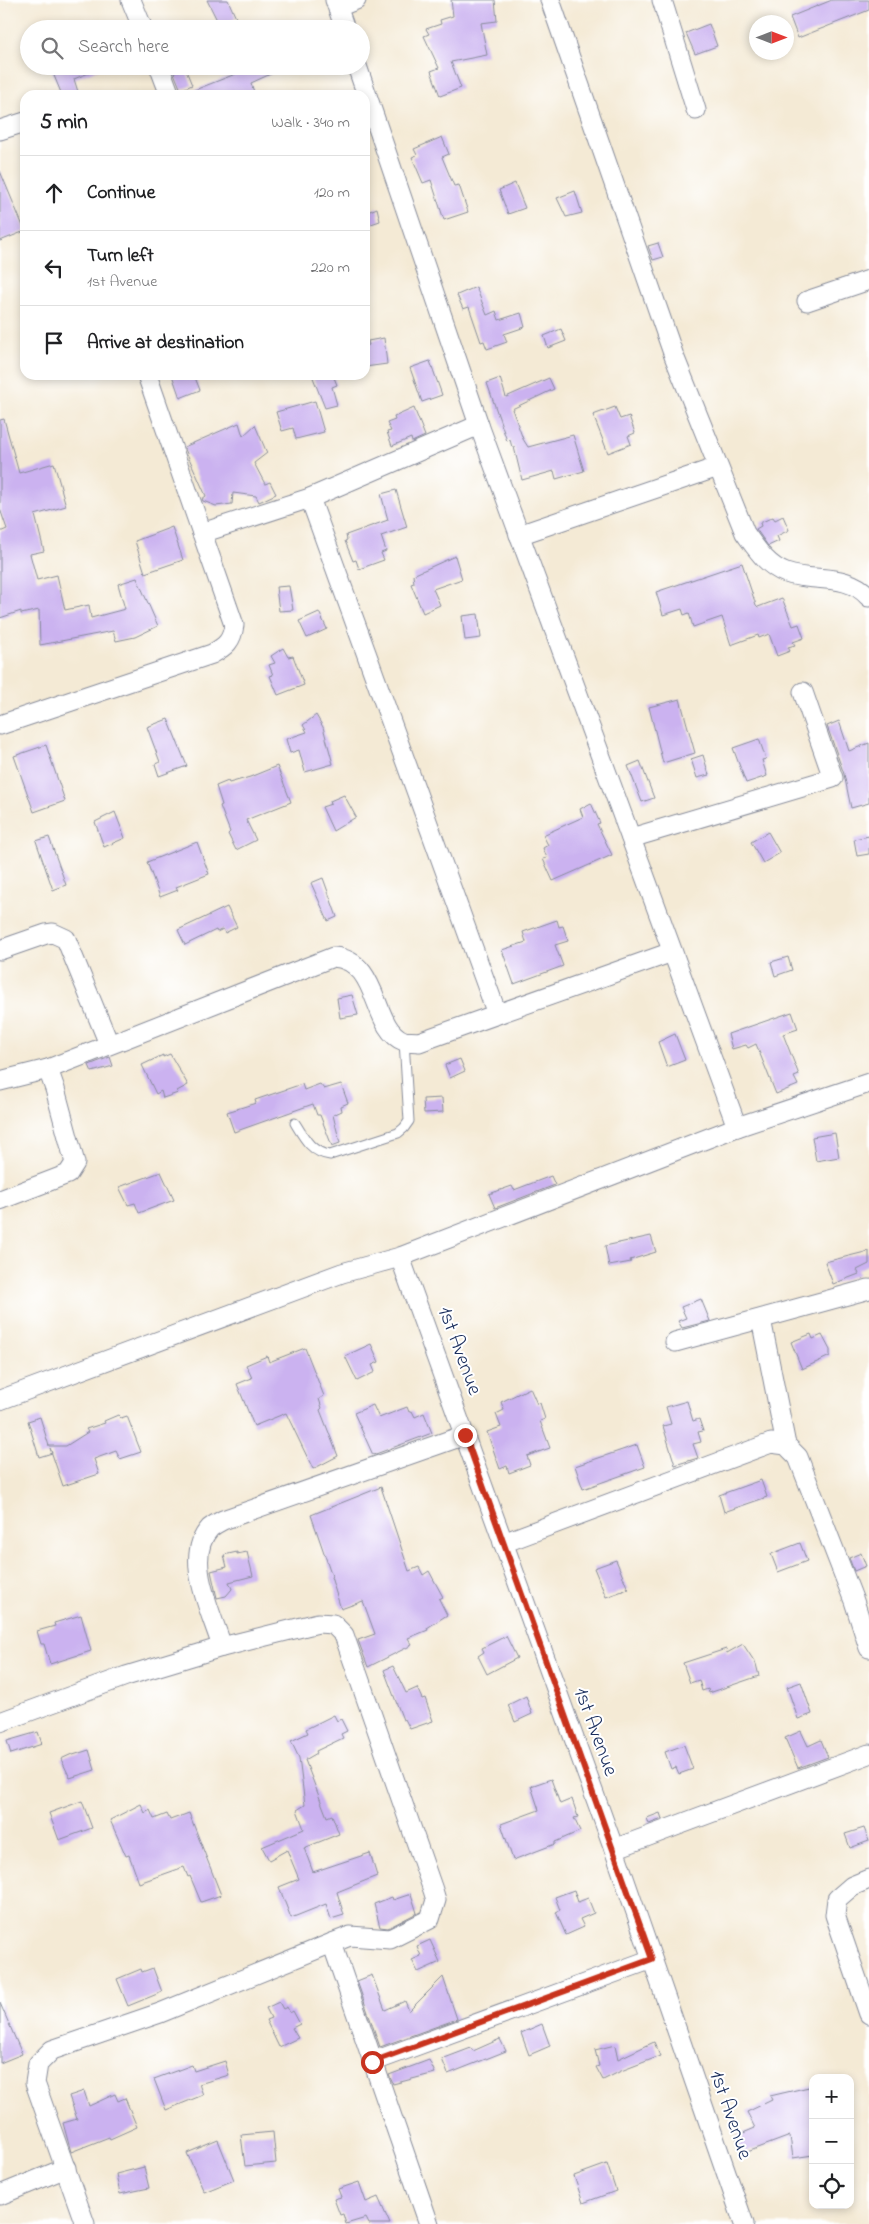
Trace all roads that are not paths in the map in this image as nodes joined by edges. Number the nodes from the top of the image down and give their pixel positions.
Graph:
1 (131, 0) edge
2 (356, 0) edge
3 (550, 0) edge
4 (662, 0) edge
5 (337, 3) edge
6 (139, 20) edge
7 (342, 20) edge
8 (162, 75) edge
9 (359, 75) edge
10 (168, 90) edge
11 (362, 90) edge
12 (696, 110) dead end
13 (370, 123) edge
14 (20, 124) edge
15 (0, 130) edge
16 (869, 280) edge
17 (807, 301) dead end
18 (149, 380) edge
19 (479, 425) junction
20 (718, 467) junction
21 (310, 498) junction
22 (202, 533) junction
23 (519, 535) junction
24 (869, 598) edge
25 (803, 692) dead end
26 (0, 726) edge
27 (630, 838) junction
28 (0, 950) edge
29 (672, 952) junction
30 (497, 1014) junction
31 (404, 1041) junction
32 (109, 1044) junction
33 (48, 1069) junction
34 (0, 1081) edge
35 (869, 1083) edge
36 (295, 1123) dead end
37 (737, 1127) junction
38 (0, 1200) edge
39 (400, 1257) junction
40 (869, 1289) edge
41 (761, 1320) junction
42 (675, 1342) dead end
43 (0, 1400) edge
44 (465, 1435) junction
45 (786, 1445) junction
46 (504, 1543) junction
47 (222, 1647) junction
48 (869, 1648) edge
49 (0, 1722) edge
50 (869, 1754) edge
51 (614, 1849) junction
52 (869, 1879) edge
53 (332, 1943) junction
54 (652, 1959) junction
55 (869, 2014) edge
56 (372, 2062) junction
57 (66, 2168) junction
58 (0, 2195) edge
59 (85, 2224) edge
60 (429, 2224) edge
61 (744, 2224) edge

1 - 6 street
2 - 5 street
3 - 20 street
4 - 12 street
5 - 7 street
8 - 10 street
9 - 11 street
13 - 19 street
14 - 15 street
16 - 17 street
18 - 22 street
19 - 21 street
19 - 23 street
20 - 23 street
20 - 24 street
21 - 22 street
21 - 30 street
22 - 26 street
23 - 27 street
25 - 27 street
27 - 29 street
28 - 32 street
29 - 30 street
29 - 37 street
30 - 31 street
31 - 32 street
31 - 36 lane
32 - 33 street
33 - 34 street
33 - 38 street
35 - 37 street
37 - 39 street
39 - 43 street
39 - 44 street, 1st Avenue
40 - 41 street
41 - 42 street
41 - 45 street
44 - 46 street, 1st Avenue
44 - 47 street
45 - 46 street
45 - 48 street
46 - 51 street, 1st Avenue
47 - 49 street
47 - 53 street
50 - 51 street
51 - 54 street, 1st Avenue
52 - 55 street
53 - 56 street
53 - 57 street
54 - 56 street
54 - 61 street, 1st Avenue
56 - 60 street
57 - 58 street
57 - 59 street

